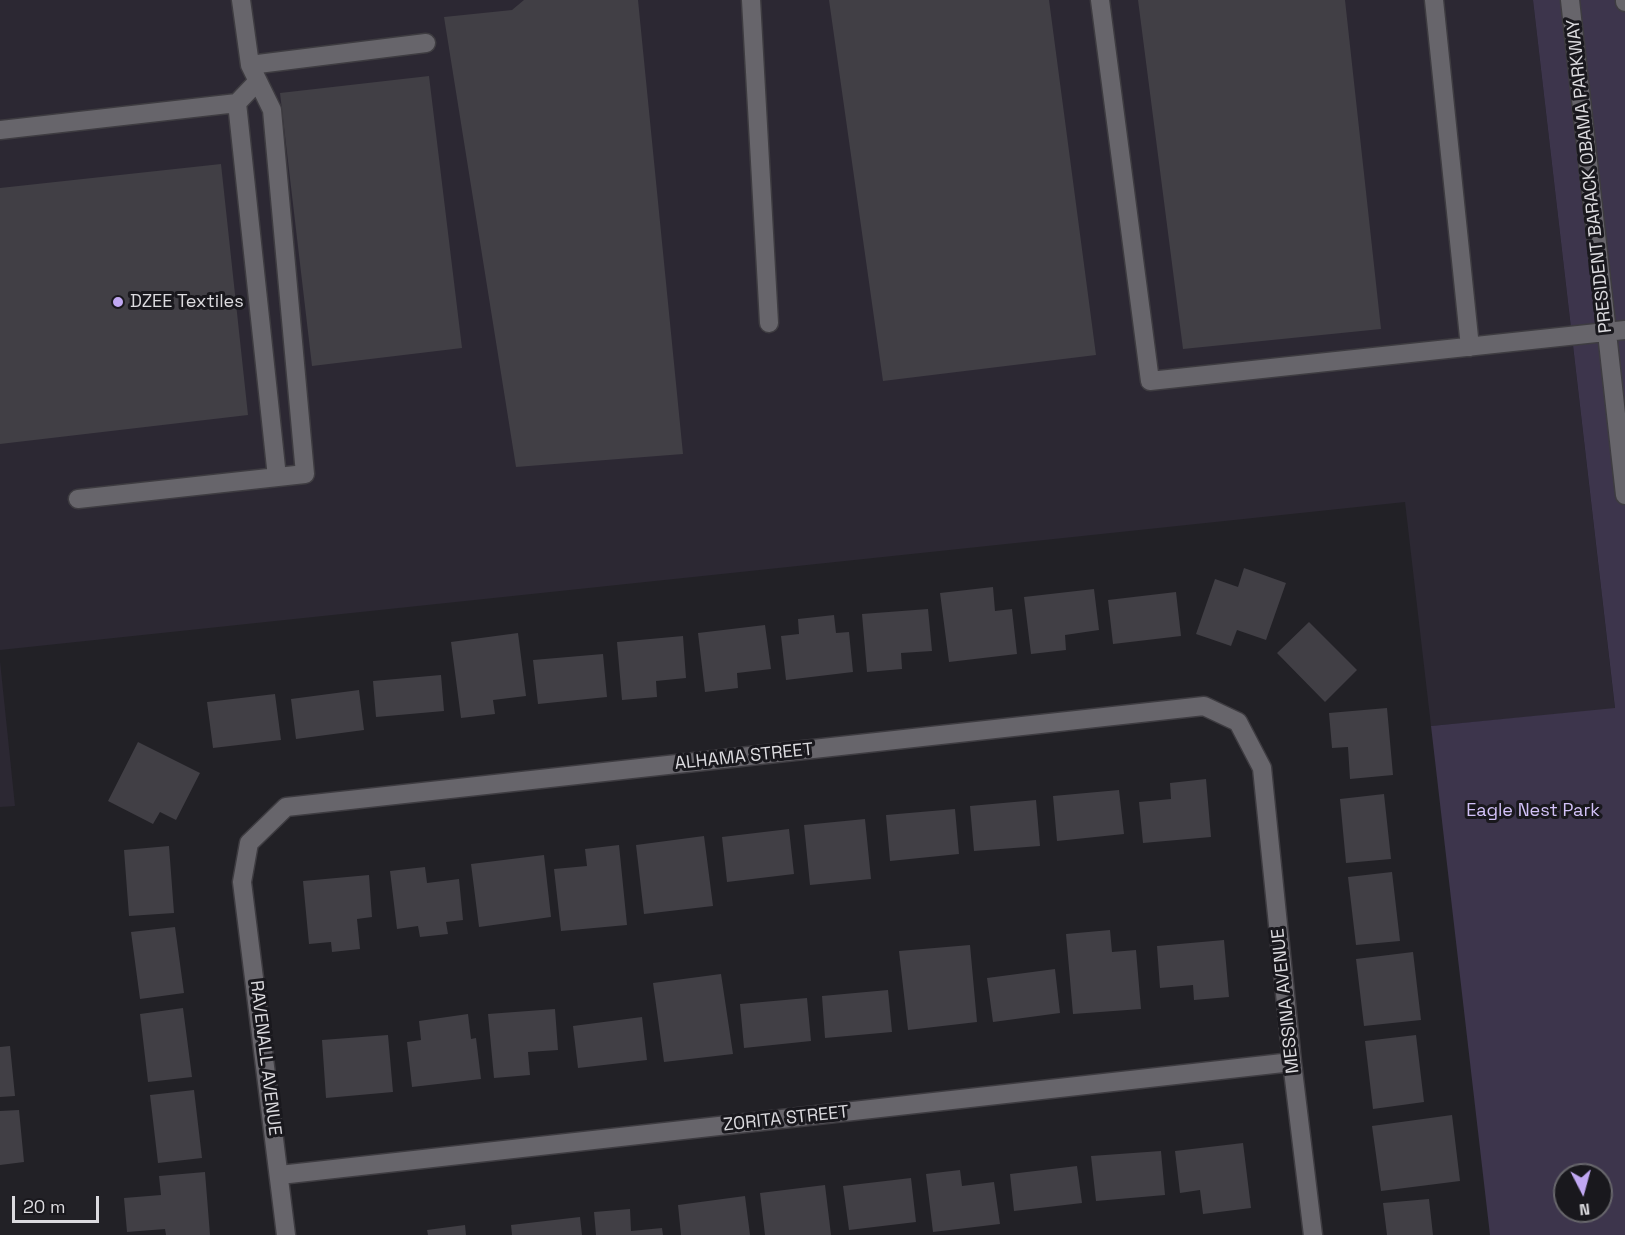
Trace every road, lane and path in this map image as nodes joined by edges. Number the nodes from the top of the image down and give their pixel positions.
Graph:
1 (241, 0) edge
2 (751, 0) edge
3 (1100, 0) edge
4 (1434, 0) edge
5 (1570, 0) edge
6 (426, 43) dead end
7 (254, 73) junction
8 (237, 103) junction
9 (0, 130) edge
10 (769, 323) dead end
11 (1616, 331) edge
12 (1470, 348) junction
13 (277, 477) junction
14 (1625, 495) edge
15 (78, 499) dead end
16 (1262, 768) joint
17 (242, 882) joint
18 (1292, 1062) junction
19 (280, 1175) junction
20 (286, 1235) edge
21 (1313, 1235) edge

1 - 7 street
2 - 10 street
3 - 12 street
4 - 12 street
5 - 11 street, PRESIDENT BARACK OBAMA PARKWAY
6 - 7 street
7 - 8 street
7 - 13 street
8 - 9 street
8 - 13 street
11 - 12 street
11 - 14 street, PRESIDENT BARACK OBAMA PARKWAY
13 - 15 street
16 - 17 street, ALHAMA STREET
16 - 18 street, MESSINA AVENUE
17 - 19 street, RAVENALL AVENUE
18 - 19 street, ZORITA STREET
18 - 21 street, MESSINA AVENUE
19 - 20 street, RAVENALL AVENUE

